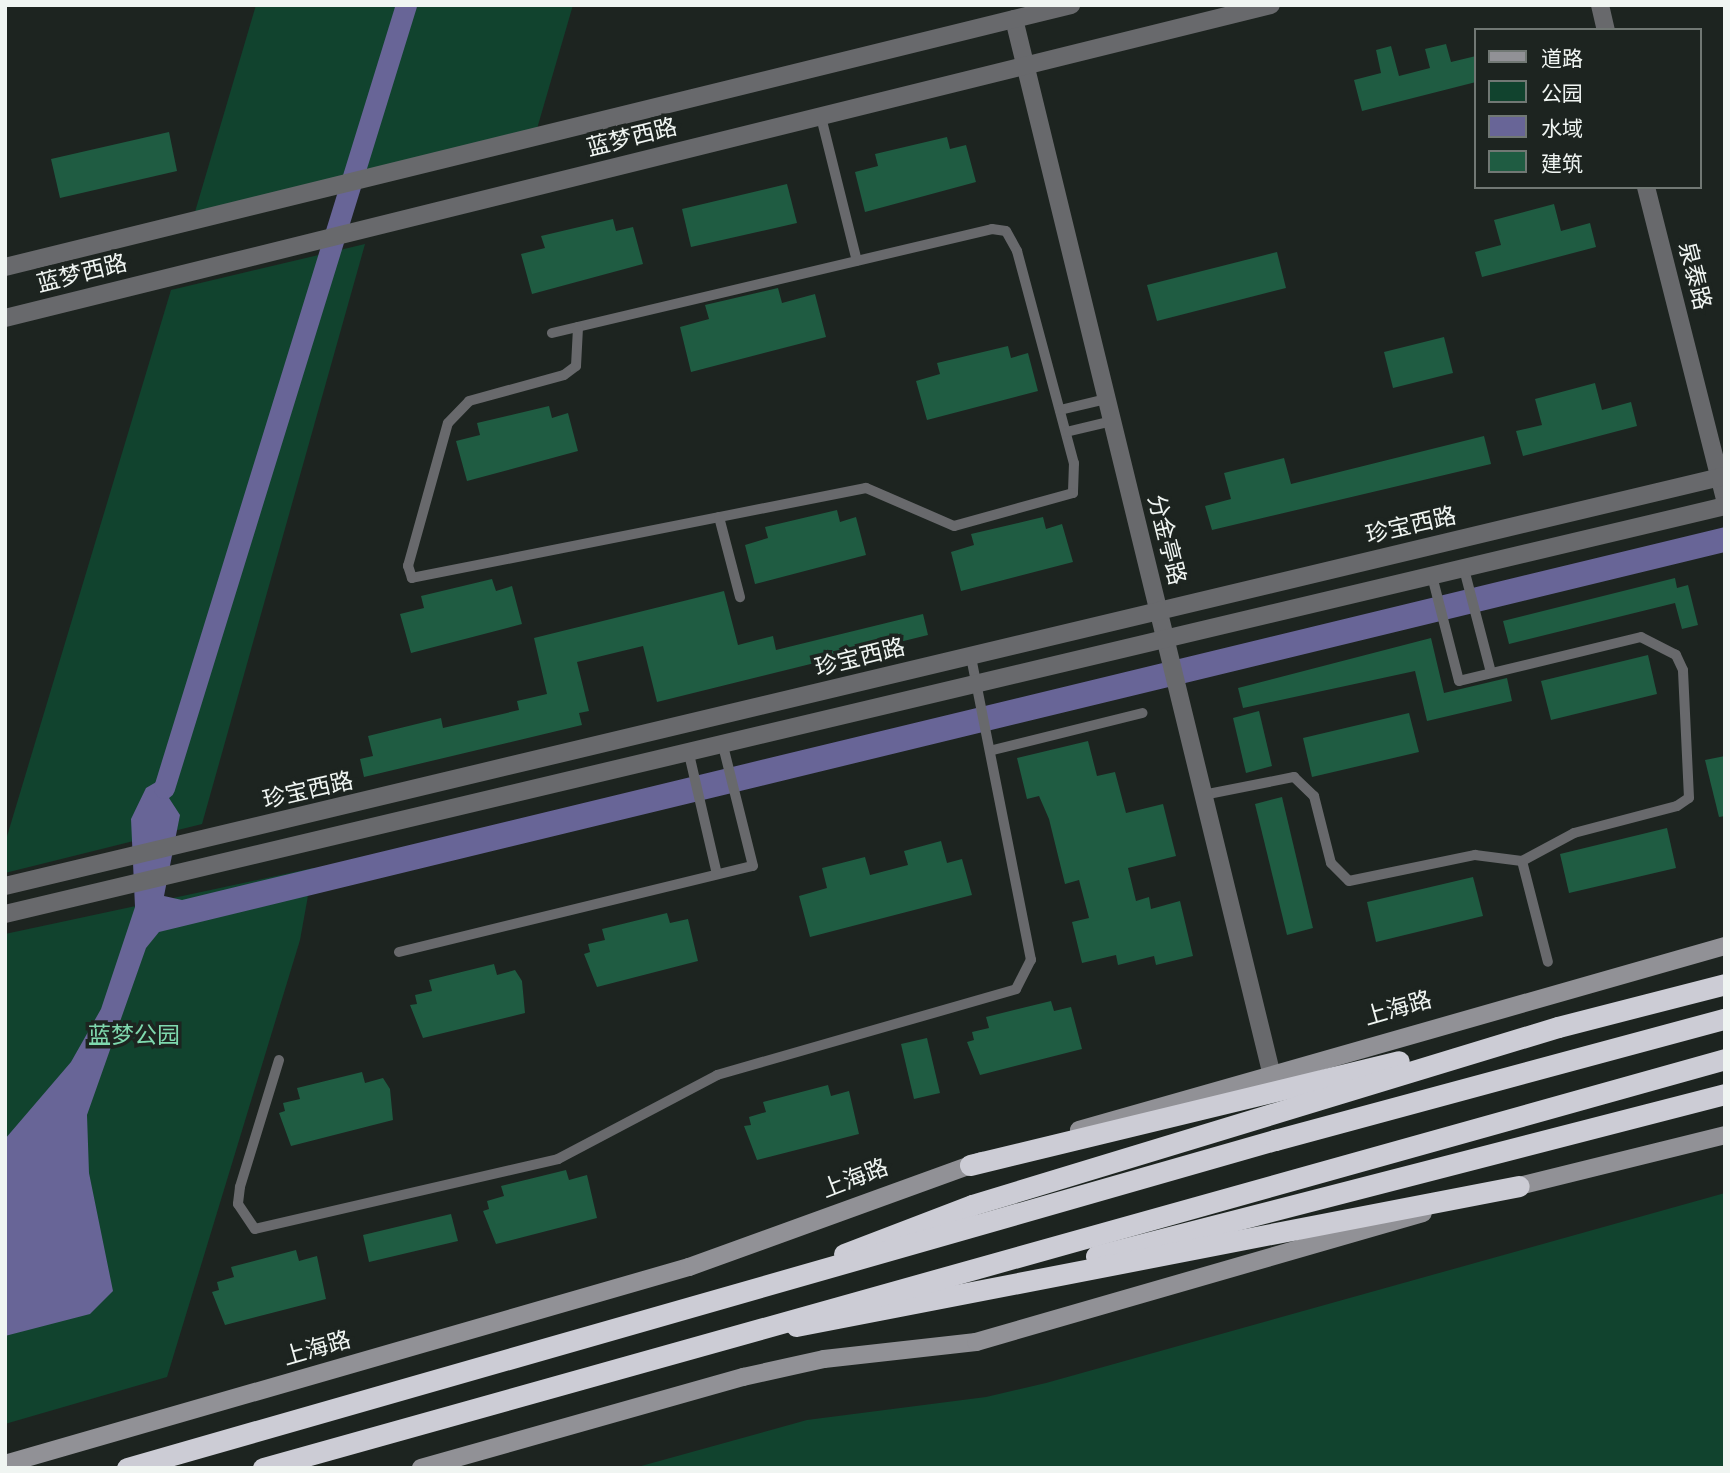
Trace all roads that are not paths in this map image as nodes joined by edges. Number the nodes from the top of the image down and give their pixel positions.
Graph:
1 (1071, 5) edge
2 (1271, 5) edge
3 (1600, 5) edge
4 (1014, 19) junction
5 (1606, 28) edge
6 (1025, 66) junction
7 (821, 117) junction
8 (1647, 189) edge
9 (857, 261) junction
10 (5, 267) edge
11 (5, 318) edge
12 (578, 327) junction
13 (552, 333) dead end
14 (1106, 398) junction
15 (1060, 410) junction
16 (1112, 421) junction
17 (1066, 432) junction
18 (1722, 477) edge
19 (1725, 499) edge
20 (1725, 506) edge
21 (719, 517) junction
22 (1464, 569) junction
23 (1432, 576) junction
24 (740, 597) dead end
25 (1158, 612) junction
26 (1165, 640) junction
27 (971, 657) junction
28 (1491, 673) junction
29 (978, 685) junction
30 (1142, 713) dead end
31 (723, 746) junction
32 (993, 750) junction
33 (689, 754) junction
34 (1203, 795) junction
35 (1522, 861) junction
36 (717, 874) junction
37 (5, 886) edge
38 (5, 914) edge
39 (1725, 946) edge
40 (399, 952) dead end
41 (1548, 962) dead end
42 (1725, 984) edge
43 (1725, 1019) edge
44 (1558, 1027) junction
45 (1725, 1059) edge
46 (279, 1060) dead end
47 (1270, 1072) junction
48 (1725, 1094) edge
49 (1725, 1135) edge
50 (970, 1165) junction
51 (1519, 1186) junction
52 (986, 1286) junction
53 (738, 1297) junction
54 (763, 1327) junction
55 (5, 1464) edge
56 (127, 1468) edge
57 (263, 1468) edge
58 (421, 1468) edge

1 - 4 street, 蓝梦西路
2 - 6 street, 蓝梦西路
3 - 5 street
4 - 6 street, 分金亭路
4 - 10 street, 蓝梦西路
6 - 7 street, 蓝梦西路
6 - 14 street, 分金亭路
7 - 9 lane
7 - 11 street, 蓝梦西路
8 - 18 street, 泉泰路
9 - 12 lane
9 - 15 lane
12 - 13 lane
12 - 21 lane
14 - 15 lane
14 - 16 street, 分金亭路
15 - 17 lane
16 - 17 lane
16 - 25 street, 分金亭路
17 - 21 lane
18 - 19 street, 泉泰路
18 - 25 street, 珍宝西路
20 - 22 street
21 - 24 lane
22 - 23 street
22 - 28 lane
23 - 26 street
23 - 28 lane
25 - 26 street, 分金亭路
25 - 27 street, 珍宝西路
26 - 29 street
26 - 34 street, 分金亭路
27 - 29 lane
27 - 37 street, 珍宝西路
28 - 35 lane
29 - 31 street
29 - 32 lane
30 - 32 lane
31 - 33 street
31 - 36 lane
32 - 46 lane
33 - 36 lane
33 - 38 street
34 - 35 lane
34 - 47 street, 分金亭路
35 - 41 lane
36 - 40 lane
39 - 47 main road, 上海路
42 - 44 highway
43 - 53 highway
44 - 50 highway
44 - 53 highway
45 - 54 highway
47 - 50 main road, 上海路
48 - 52 highway
49 - 51 main road
50 - 55 main road, 上海路
51 - 52 highway
51 - 58 main road
52 - 54 highway
53 - 56 highway
54 - 57 highway

